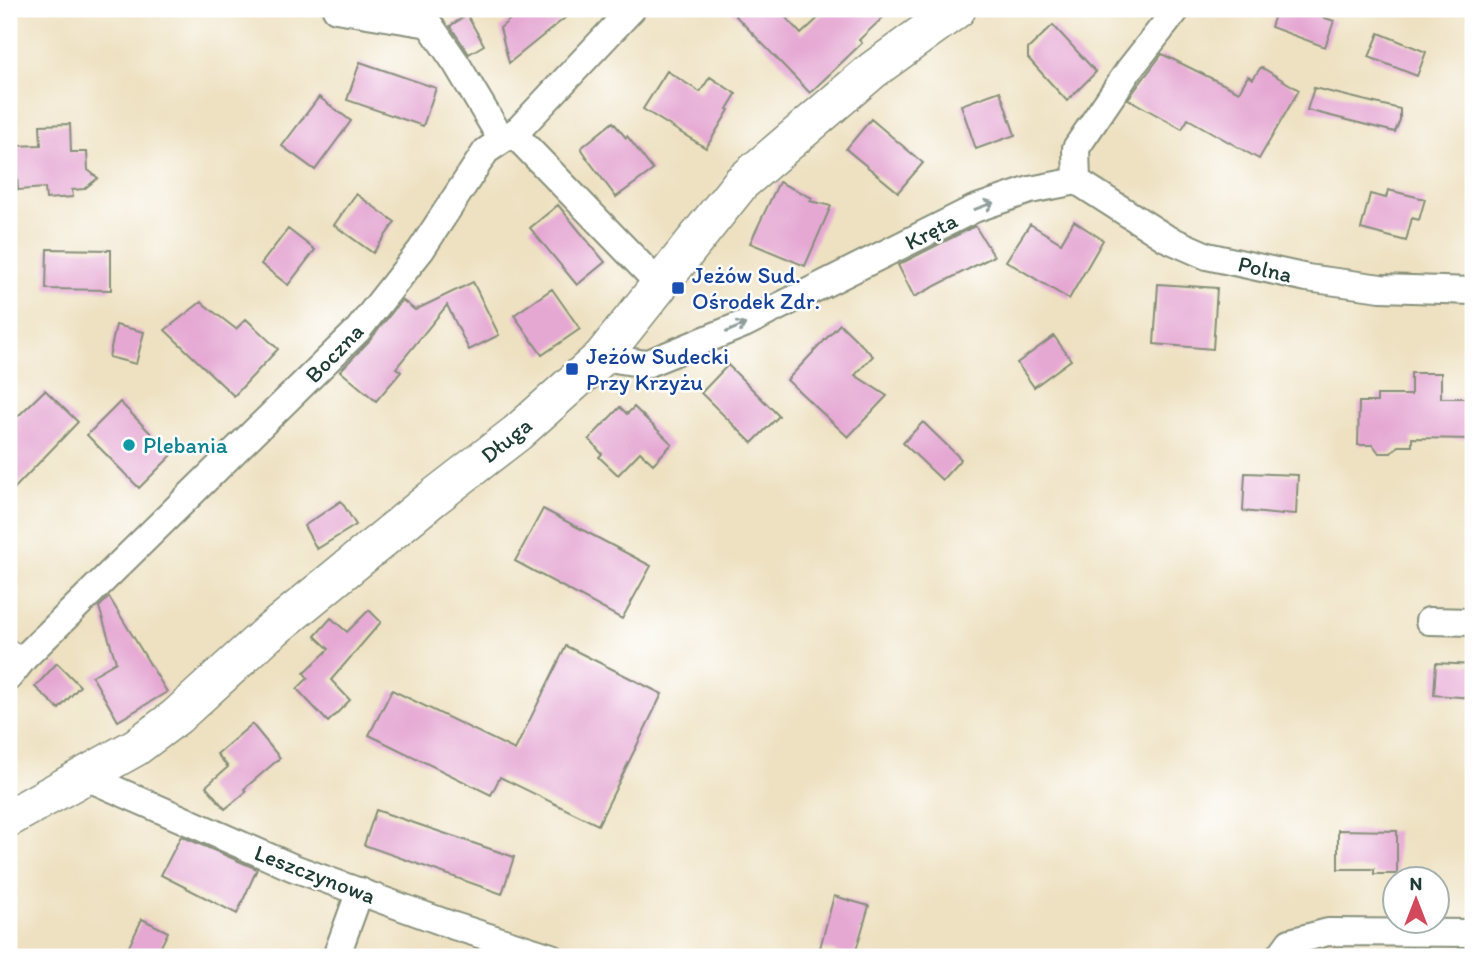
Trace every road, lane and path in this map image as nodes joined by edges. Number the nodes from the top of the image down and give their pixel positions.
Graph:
1 (336, 9) edge
2 (632, 9) edge
3 (957, 9) edge
4 (1177, 9) edge
5 (508, 137) junction
6 (1077, 181) junction
7 (660, 285) junction
8 (1473, 291) edge
9 (602, 357) junction
10 (1429, 621) dead end
11 (1473, 622) edge
12 (14, 660) edge
13 (84, 776) junction
14 (9, 818) edge
15 (360, 891) junction
16 (1473, 933) edge
17 (336, 957) edge
18 (551, 957) edge
19 (1279, 957) edge

1 - 5 street
2 - 5 street, Boczna
3 - 7 street, Długa
4 - 6 street
5 - 7 street
5 - 12 street, Boczna
6 - 8 street, Polna
9 -> 6 street, Kręta
7 - 9 street, Długa
9 - 13 street, Długa
10 - 11 street
13 - 14 street, Długa
13 - 15 street, Leszczynowa
15 - 17 street
15 - 18 street, Leszczynowa
16 - 19 street

